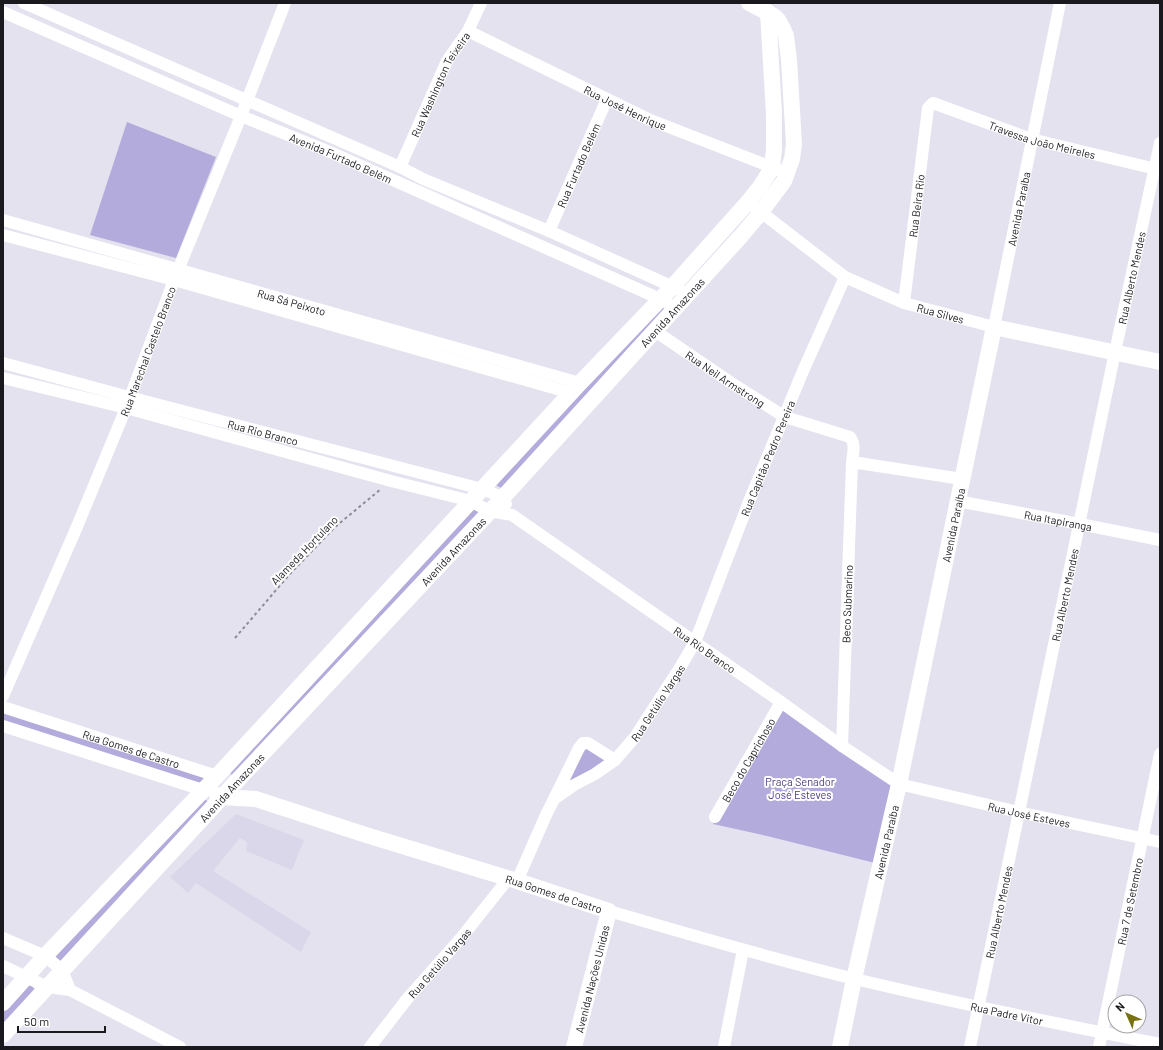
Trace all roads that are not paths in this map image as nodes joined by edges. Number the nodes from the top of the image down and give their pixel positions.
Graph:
1 (24, 3) edge
2 (285, 3) edge
3 (481, 3) edge
4 (748, 3) edge
5 (1060, 3) edge
6 (3, 12) edge
7 (773, 16) junction
8 (468, 31) junction
9 (607, 99) junction
10 (247, 101) junction
11 (928, 108) joint
12 (242, 116) junction
13 (1031, 139) junction
14 (1160, 143) edge
15 (400, 168) junction
16 (772, 168) junction
17 (1157, 170) edge
18 (788, 172) junction
19 (420, 184) junction
20 (748, 202) junction
21 (761, 212) junction
22 (3, 220) edge
23 (549, 231) junction
24 (3, 235) edge
25 (179, 269) junction
26 (845, 277) junction
27 (174, 280) junction
28 (673, 286) junction
29 (688, 294) junction
30 (661, 298) junction
31 (904, 302) junction
32 (677, 306) junction
33 (994, 327) junction
34 (655, 331) junction
35 (1115, 352) junction
36 (3, 362) edge
37 (1160, 362) edge
38 (3, 378) edge
39 (576, 388) junction
40 (128, 403) junction
41 (785, 417) junction
42 (852, 462) junction
43 (962, 478) junction
44 (482, 489) junction
45 (502, 497) junction
46 (471, 501) junction
47 (957, 501) junction
48 (489, 511) junction
49 (512, 515) junction
50 (1080, 524) junction
51 (1160, 540) edge
52 (695, 642) junction
53 (3, 696) edge
54 (781, 702) junction
55 (3, 707) edge
56 (3, 726) edge
57 (842, 746) junction
58 (1160, 754) edge
59 (615, 760) junction
60 (217, 776) junction
61 (235, 783) junction
62 (899, 784) junction
63 (203, 790) junction
64 (222, 797) junction
65 (256, 799) junction
66 (554, 799) junction
67 (1018, 812) junction
68 (715, 817) dead end
69 (1142, 838) junction
70 (1160, 842) edge
71 (512, 880) junction
72 (609, 911) junction
73 (3, 938) edge
74 (743, 950) junction
75 (44, 956) junction
76 (3, 966) edge
77 (62, 970) junction
78 (27, 977) junction
79 (854, 979) junction
80 (48, 987) junction
81 (70, 990) junction
82 (3, 1003) edge
83 (978, 1007) junction
84 (1102, 1032) junction
85 (3, 1035) edge
86 (1160, 1044) edge
87 (180, 1047) edge
88 (370, 1047) edge
89 (574, 1047) edge
90 (724, 1047) edge
91 (840, 1047) edge
92 (970, 1047) edge
93 (1099, 1047) edge

1 - 10 street, Avenida Furtado Belém
2 - 10 street, Rua Marechal Castelo Branco
3 - 8 street, Rua Washington Teixeira
4 - 7 street
5 - 13 street, Avenida Paraíba
6 - 12 street, Avenida Furtado Belém
7 - 16 street, Avenida Amazonas
7 - 18 street, Avenida Amazonas
8 - 9 street, Rua José Henrique
8 - 15 street, Rua Washington Teixeira
9 - 16 street, Rua José Henrique
9 - 23 street, Rua Furtado Belém
10 - 12 street, Rua Marechal Castelo Branco
10 - 15 street, Avenida Furtado Belém
11 - 13 street, Travessa João Meireles
11 - 31 street, Rua Beira Rio
12 - 19 street, Avenida Furtado Belém
12 - 25 street, Rua Marechal Castelo Branco
13 - 17 street, Travessa João Meireles
13 - 33 street, Avenida Paraíba
14 - 17 street, Rua Alberto Mendes
15 - 19 street, Avenida Furtado Belém
16 - 18 street, Rua José Henrique
16 - 20 street, Avenida Amazonas
17 - 35 street, Rua Alberto Mendes
18 - 21 street, Avenida Amazonas
19 - 23 street, Avenida Furtado Belém
19 - 30 street, Avenida Furtado Belém
20 - 21 street, Rua Silves
20 - 28 street, Avenida Amazonas
21 - 26 street, Rua Silves
21 - 29 street, Avenida Amazonas
22 - 25 street, Rua Sá Peixoto
23 - 28 street, Avenida Furtado Belém
24 - 27 street, Rua Sá Peixoto
25 - 27 street, Rua Marechal Castelo Branco
25 - 39 street, Rua Sá Peixoto
26 - 31 street, Rua Silves
26 - 41 street, Rua Capitão Pedro Pereira
27 - 39 street, Rua Sá Peixoto
27 - 40 street, Rua Marechal Castelo Branco
28 - 29 street, Avenida Furtado Belém
28 - 30 street, Avenida Amazonas
29 - 32 street, Avenida Amazonas
30 - 32 street, Avenida Furtado Belém
30 - 39 street, Avenida Amazonas
31 - 33 street, Rua Silves
32 - 34 street, Avenida Amazonas
33 - 35 street, Rua Silves
33 - 43 street, Avenida Paraíba
34 - 41 street, Rua Neil Armstrong
34 - 45 street, Avenida Amazonas
35 - 37 street, Rua Silves
35 - 50 street, Rua Alberto Mendes
36 - 40 street, Rua Rio Branco
38 - 40 street, Rua Rio Branco
39 - 44 street, Avenida Amazonas
40 - 44 street, Rua Rio Branco
40 - 46 street, Rua Rio Branco
40 - 53 street, Rua Marechal Castelo Branco
41 - 42 street, Rua Neil Armstrong
41 - 52 street, Rua Capitão Pedro Pereira
42 - 43 street
42 - 57 street, Beco Submarino
43 - 47 street, Avenida Paraíba
44 - 45 street, Rua Rio Branco
44 - 46 street, Avenida Amazonas
45 - 48 street, Avenida Amazonas
45 - 49 street, Rua Rio Branco
46 - 48 street, Rua Rio Branco
46 - 60 street, Avenida Amazonas
47 - 50 street, Rua Itapiranga
47 - 62 street, Avenida Paraíba
48 - 49 street, Rua Rio Branco
48 - 61 street, Avenida Amazonas
49 - 52 street, Rua Rio Branco
50 - 51 street, Rua Itapiranga
50 - 67 street, Rua Alberto Mendes
52 - 54 street, Rua Rio Branco
52 - 59 street, Rua Getúlio Vargas
54 - 57 street, Rua Rio Branco
54 - 68 street, Beco do Caprichoso
55 - 60 street, Rua Gomes de Castro
56 - 63 street, Rua Gomes de Castro
57 - 62 street, Rua Rio Branco
58 - 69 street, Rua 7 de Setembro
59 - 66 street, Rua Getúlio Vargas
59 - 66 street, Rua Getúlio Vargas
60 - 61 street, Rua Gomes de Castro
60 - 63 street, Avenida Amazonas
61 - 64 street, Avenida Amazonas
61 - 65 street, Rua Gomes de Castro
62 - 67 street, Rua José Esteves
62 - 79 street, Avenida Paraíba
63 - 64 street, Rua Gomes de Castro
63 - 75 street, Avenida Amazonas
64 - 65 street, Rua Gomes de Castro
64 - 77 street, Avenida Amazonas
65 - 71 street, Rua Gomes de Castro
66 - 71 street, Rua Getúlio Vargas
67 - 69 street, Rua José Esteves
67 - 83 street, Rua Alberto Mendes
69 - 70 street, Rua José Esteves
69 - 84 street, Rua 7 de Setembro
71 - 72 street, Rua Gomes de Castro
71 - 88 street, Rua Getúlio Vargas
72 - 74 street, Rua Gomes de Castro
72 - 89 street, Avenida Nações Unidas
73 - 75 street
74 - 79 street, Rua Gomes de Castro
74 - 90 street
75 - 77 street
75 - 78 street, Avenida Amazonas
76 - 78 street
77 - 80 street, Avenida Amazonas
77 - 81 street
78 - 80 street
78 - 82 street, Avenida Amazonas
79 - 83 street, Rua Padre Vitor
79 - 91 street, Avenida Paraíba
80 - 81 street
80 - 85 street, Avenida Amazonas
81 - 87 street
83 - 84 street, Rua Padre Vitor
83 - 92 street, Rua Alberto Mendes
84 - 86 street, Rua Padre Vitor
84 - 93 street, Rua 7 de Setembro

